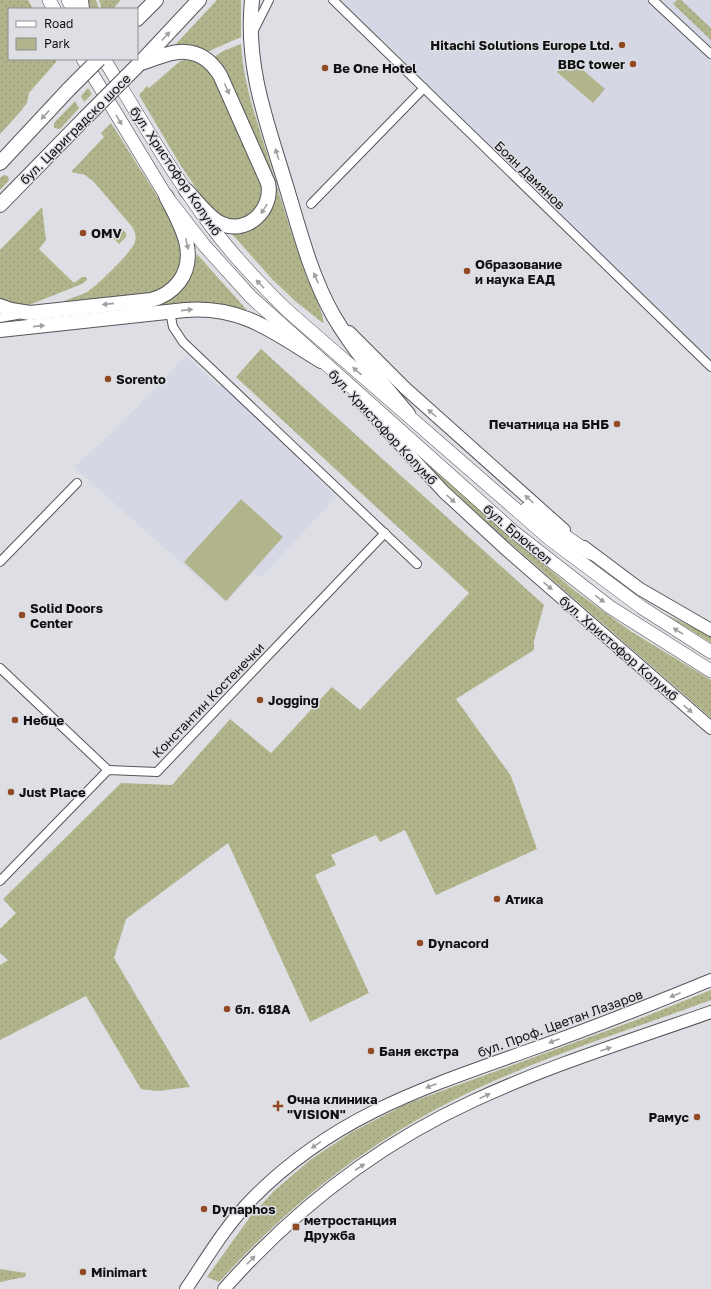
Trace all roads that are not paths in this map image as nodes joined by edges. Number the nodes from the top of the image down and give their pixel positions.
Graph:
1 (156, 0) edge
2 (199, 0) edge
3 (252, 0) edge
4 (269, 0) edge
5 (333, 0) edge
6 (653, 0) edge
7 (138, 19) edge
8 (250, 40) junction
9 (711, 54) edge
10 (84, 60) edge
11 (98, 60) edge
12 (105, 60) edge
13 (139, 64) junction
14 (424, 88) junction
15 (21, 141) junction
16 (0, 152) edge
17 (0, 163) edge
18 (186, 190) junction
19 (166, 196) junction
20 (4, 201) edge
21 (311, 204) dead end
22 (0, 210) edge
23 (0, 306) edge
24 (170, 312) junction
25 (30, 313) junction
26 (332, 314) junction
27 (0, 318) edge
28 (0, 330) edge
29 (321, 362) junction
30 (711, 367) edge
31 (340, 378) junction
32 (408, 414) junction
33 (78, 483) dead end
34 (487, 485) junction
35 (385, 533) junction
36 (590, 553) junction
37 (0, 562) edge
38 (417, 564) dead end
39 (711, 630) edge
40 (711, 652) edge
41 (0, 668) edge
42 (711, 671) edge
43 (711, 728) edge
44 (108, 770) junction
45 (0, 881) edge
46 (711, 980) edge
47 (711, 1012) edge
48 (186, 1289) edge
49 (224, 1289) edge

1 - 7 highway
13 -> 2 highway, бул. Цариградско шосе
3 - 8 highway
4 - 8 street
5 - 14 street, Боян Дамянов
6 - 9 street
26 -> 8 highway
10 -> 19 main road, бул. Христофор Колумб
11 -> 15 highway, bridge
12 - 18 main road, бул. Христофор Колумб
13 -> 18 highway
13 - 20 highway, бул. Цариградско шосе, bridge
14 - 21 street
14 - 30 street, Боян Дамянов
15 - 16 highway
15 - 17 highway
32 -> 18 main road, бул. Христофор Колумб
19 -> 25 highway
19 - 29 main road, бул. Христофор Колумб
20 - 22 highway, бул. Цариградско шосе
23 - 25 highway
28 -> 24 highway
24 -> 29 highway
24 - 35 street
25 - 27 street
26 - 32 highway
36 -> 26 main road
29 - 31 main road, бул. Христофор Колумб
31 -> 42 main road, бул. Брюксел
31 -> 43 main road, бул. Христофор Колумб
32 - 34 main road, бул. Христофор Колумб
33 - 37 street
34 - 36 main road
40 -> 34 main road, бул. Брюксел
35 - 38 street
35 - 44 street, Константин Костенечки
36 - 39 main road
41 - 44 street
44 - 45 street
46 -> 48 main road, бул. Проф. Цветан Лазаров
49 -> 47 main road

